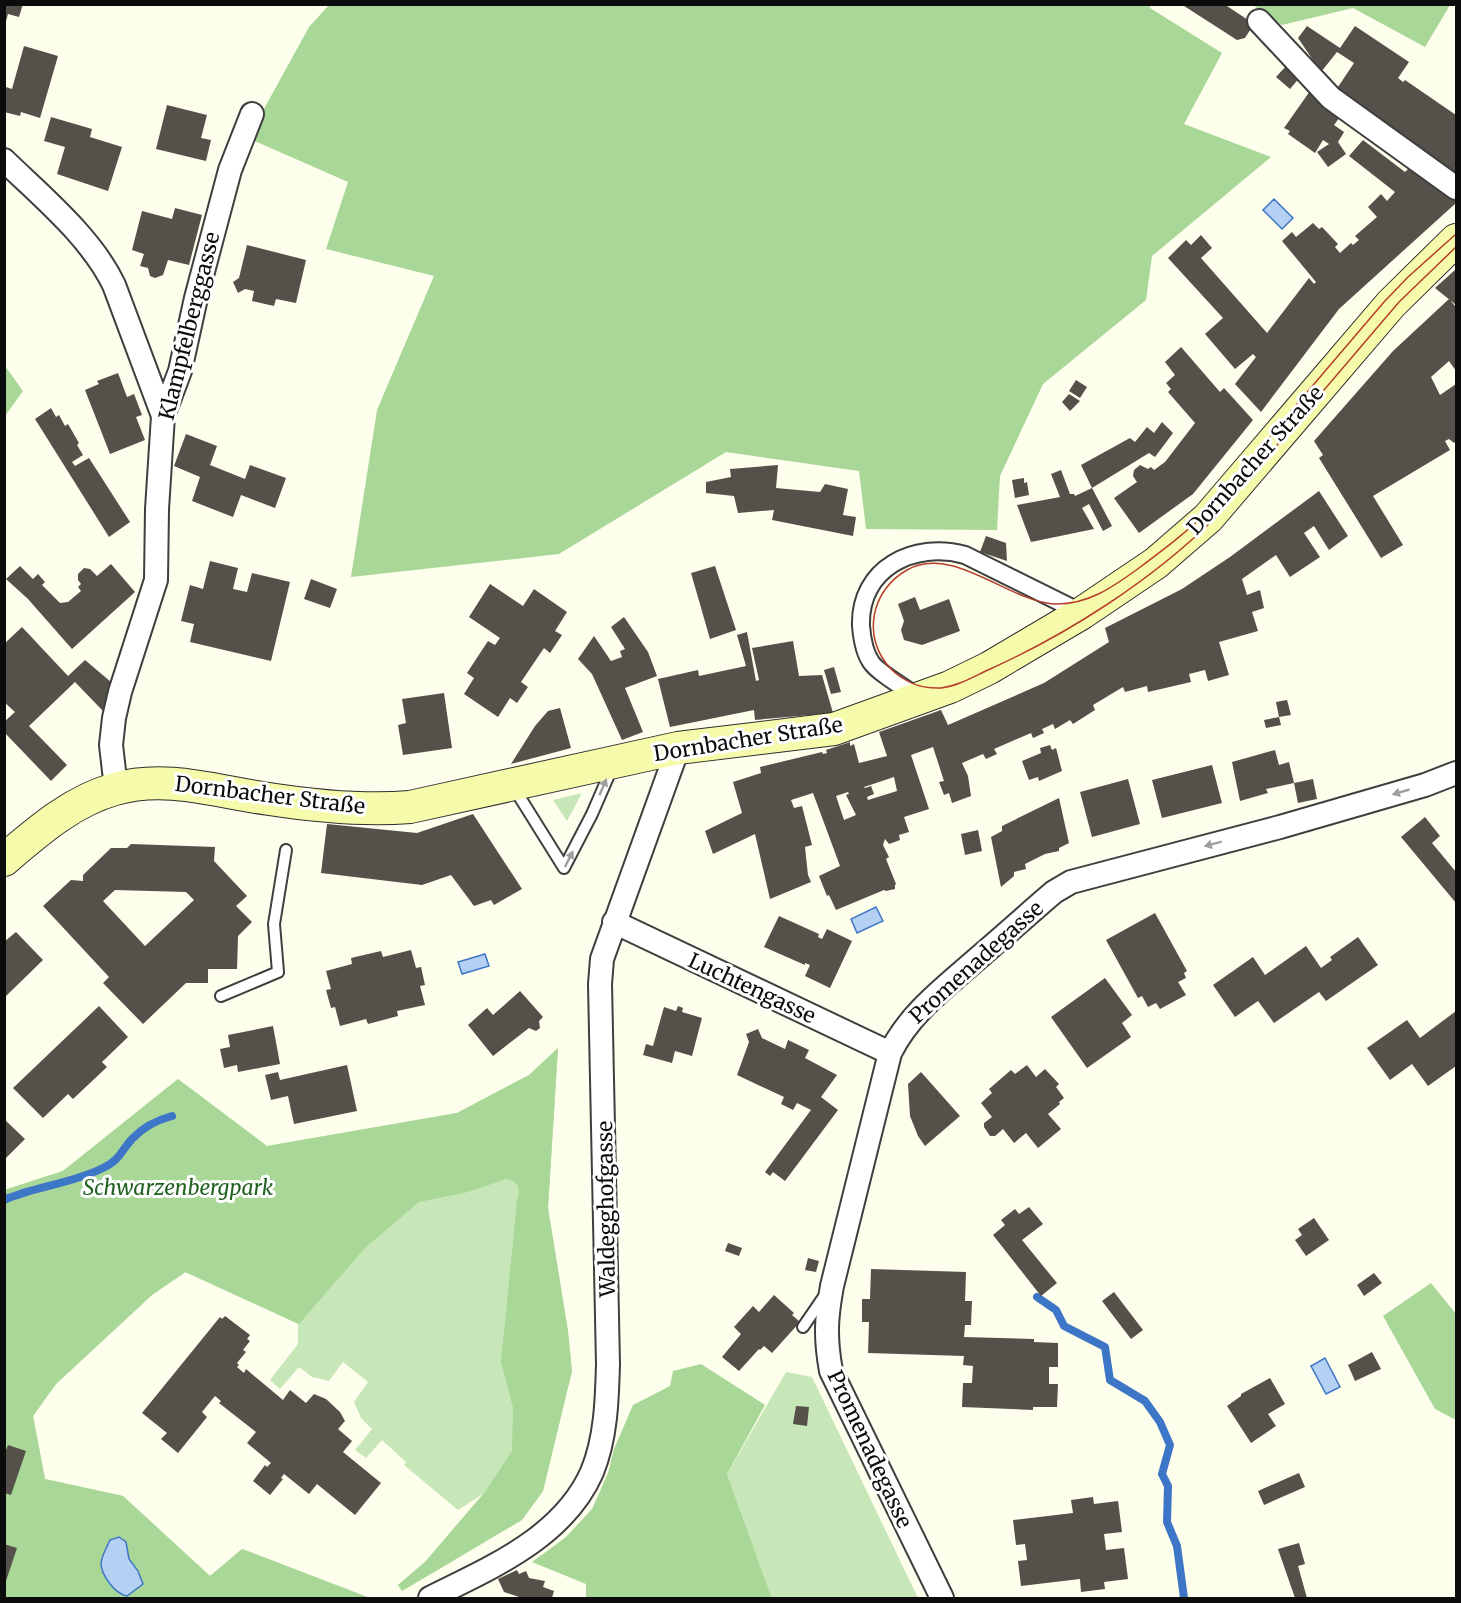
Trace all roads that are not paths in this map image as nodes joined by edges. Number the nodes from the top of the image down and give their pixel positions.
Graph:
1 (1260, 21) dead end
2 (252, 114) dead end
3 (4, 160) edge
4 (1456, 188) edge
5 (1456, 240) edge
6 (163, 416) junction
7 (1082, 613) junction
8 (919, 698) junction
9 (678, 748) junction
10 (615, 761) junction
11 (1456, 773) edge
12 (512, 785) junction
13 (116, 788) junction
14 (286, 850) dead end
15 (4, 860) edge
16 (614, 922) junction
17 (221, 996) dead end
18 (890, 1053) junction
19 (832, 1286) junction
20 (803, 1327) dead end
21 (430, 1599) edge
22 (942, 1599) edge

1 - 4 street
2 - 6 street, Klampfelberggasse
3 - 6 street
5 - 7 main road, Dornbacher Straße
6 - 13 street, Klampfelberggasse
7 - 8 main road, Dornbacher Straße
7 - 8 street
8 - 9 main road, Dornbacher Straße
9 - 10 main road, Dornbacher Straße
9 - 16 street, Waldegghofgasse
10 - 12 main road, Dornbacher Straße
12 -> 10 lane
11 -> 18 street, Promenadegasse
12 - 13 main road, Dornbacher Straße
13 - 15 main road, Dornbacher Straße
14 - 17 lane
16 - 18 street, Luchtengasse
16 - 21 street, Waldegghofgasse
18 - 19 street, Promenadegasse
19 - 20 lane
19 - 22 street, Promenadegasse

